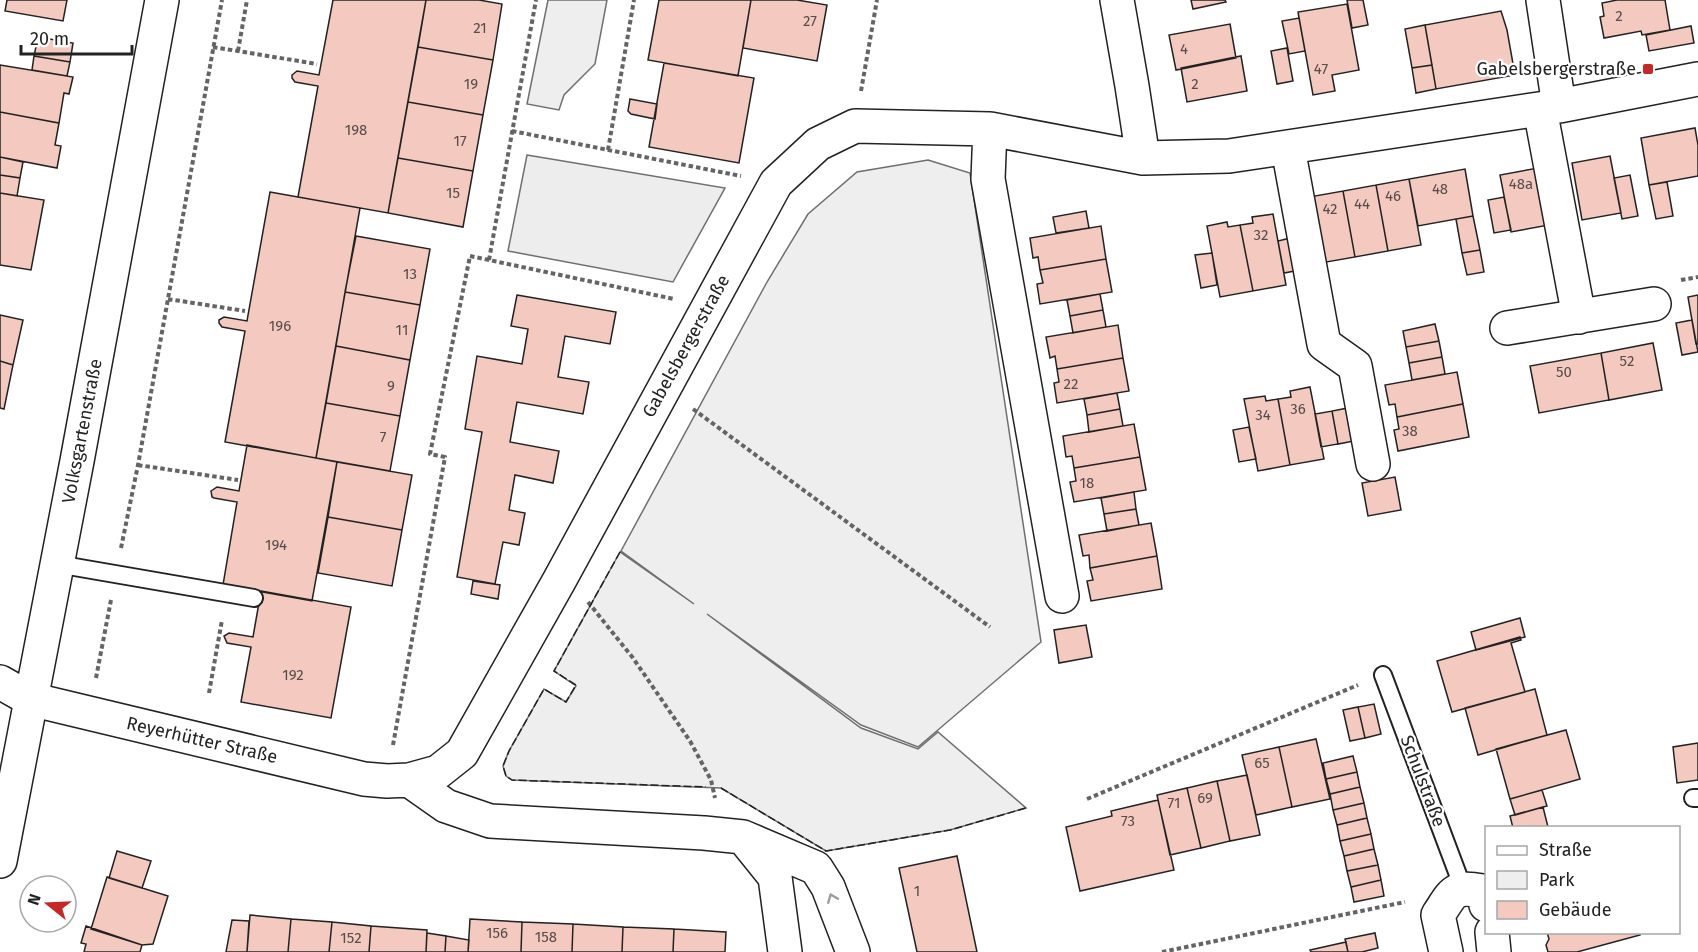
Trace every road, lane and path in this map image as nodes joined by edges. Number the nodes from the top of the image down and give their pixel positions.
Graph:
1 (162, 0) edge
2 (222, 0) edge
3 (247, 0) edge
4 (536, 0) edge
5 (634, 0) edge
6 (877, 0) edge
7 (1117, 0) edge
8 (1543, 0) edge
9 (213, 47) junction
10 (238, 51) junction
11 (317, 64) dead end
12 (1698, 79) edge
13 (1550, 108) junction
14 (855, 126) junction
15 (990, 129) junction
16 (512, 131) junction
17 (1288, 148) junction
18 (608, 150) junction
19 (1143, 158) junction
20 (776, 183) junction
21 (489, 260) junction
22 (168, 299) junction
23 (1654, 304) dead end
24 (709, 307) junction
25 (245, 310) dead end
26 (1579, 317) junction
27 (1507, 328) dead end
28 (663, 388) junction
29 (1373, 464) dead end
30 (138, 465) junction
31 (238, 480) dead end
32 (57, 564) junction
33 (116, 574) junction
34 (559, 581) junction
35 (1062, 596) dead end
36 (255, 598) dead end
37 (224, 611) dead end
38 (990, 627) dead end
39 (1383, 675) joint
40 (0, 682) edge
41 (209, 693) dead end
42 (30, 699) junction
43 (90, 713) junction
44 (484, 715) joint
45 (398, 780) junction
46 (1087, 799) dead end
47 (722, 835) junction
48 (0, 861) edge
49 (1475, 896) edge
50 (1438, 915) junction
51 (1492, 934) edge
52 (785, 952) edge
53 (853, 952) edge
54 (1162, 952) edge
55 (1446, 952) edge
56 (1494, 952) edge

1 - 32 street, Volksgartenstraße
2 - 9 path
3 - 10 path
4 - 16 path
5 - 18 path
6 - 14 path
7 - 19 street
8 - 13 street
9 - 10 path
9 - 22 path
10 - 11 path
12 - 13 street, Gabelsbergerstraße
13 - 17 street, Gabelsbergerstraße
13 - 26 street
14 - 15 street, Gabelsbergerstraße
14 - 20 street, Gabelsbergerstraße
15 - 19 street, Gabelsbergerstraße
15 - 35 street
16 - 18 path
16 - 21 path
17 - 19 street, Gabelsbergerstraße
17 - 29 street
18 - 20 path
20 - 24 street, Gabelsbergerstraße
21 - 24 path
21 - 45 path
22 - 25 path
22 - 30 path
23 - 26 street
24 - 28 street, Gabelsbergerstraße
26 - 27 street
28 - 34 street, Gabelsbergerstraße
28 - 38 path
30 - 31 path
30 - 33 path
32 - 33 lane
32 - 42 street, Volksgartenstraße
33 - 36 lane
33 - 43 path
34 - 44 street, Gabelsbergerstraße
34 - 47 path
37 - 41 path
39 - 46 path
39 - 49 lane, Schulstraße
40 - 42 street, Reyerhütter Straße
42 - 43 street, Reyerhütter Straße
42 - 48 street, Volksgartenstraße
43 - 45 street, Reyerhütter Straße
44 - 45 street, Reyerhütter Straße
45 - 47 street, Reyerhütter Straße
47 - 52 street
53 -> 47 street, Reyerhütter Straße
49 - 50 street, Schulstraße
50 - 54 path
50 - 55 street
51 - 56 street

